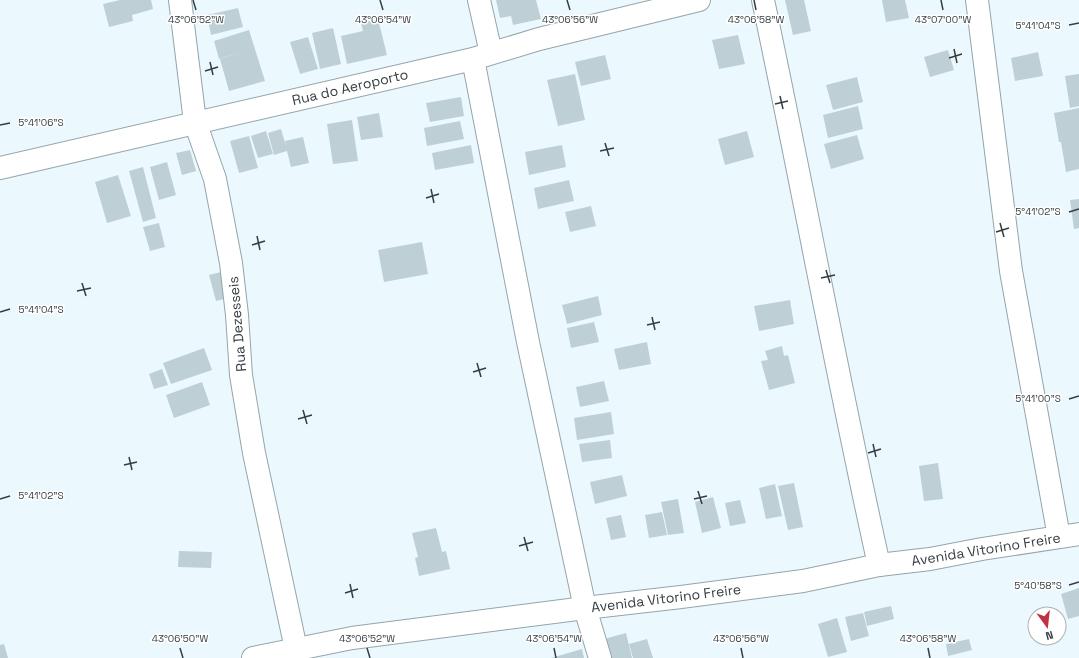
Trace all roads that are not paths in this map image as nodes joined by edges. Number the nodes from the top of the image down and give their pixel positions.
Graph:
1 (180, 0) edge
2 (478, 0) edge
3 (700, 0) edge
4 (763, 0) edge
5 (977, 0) edge
6 (482, 56) junction
7 (195, 122) junction
8 (0, 168) edge
9 (1069, 535) edge
10 (879, 565) junction
11 (585, 608) junction
12 (296, 649) junction
13 (253, 658) edge
14 (600, 658) edge

1 - 7 street, Rua Dezesseis
2 - 6 street
3 - 6 street, Rua do Aeroporto
4 - 10 street
5 - 9 street
6 - 7 street, Rua do Aeroporto
6 - 11 street
7 - 8 street, Rua do Aeroporto
7 - 12 street, Rua Dezesseis
9 - 10 street, Avenida Vitorino Freire
10 - 11 street, Avenida Vitorino Freire
11 - 12 street, Avenida Vitorino Freire
11 - 14 street
12 - 13 street, Avenida Vitorino Freire

